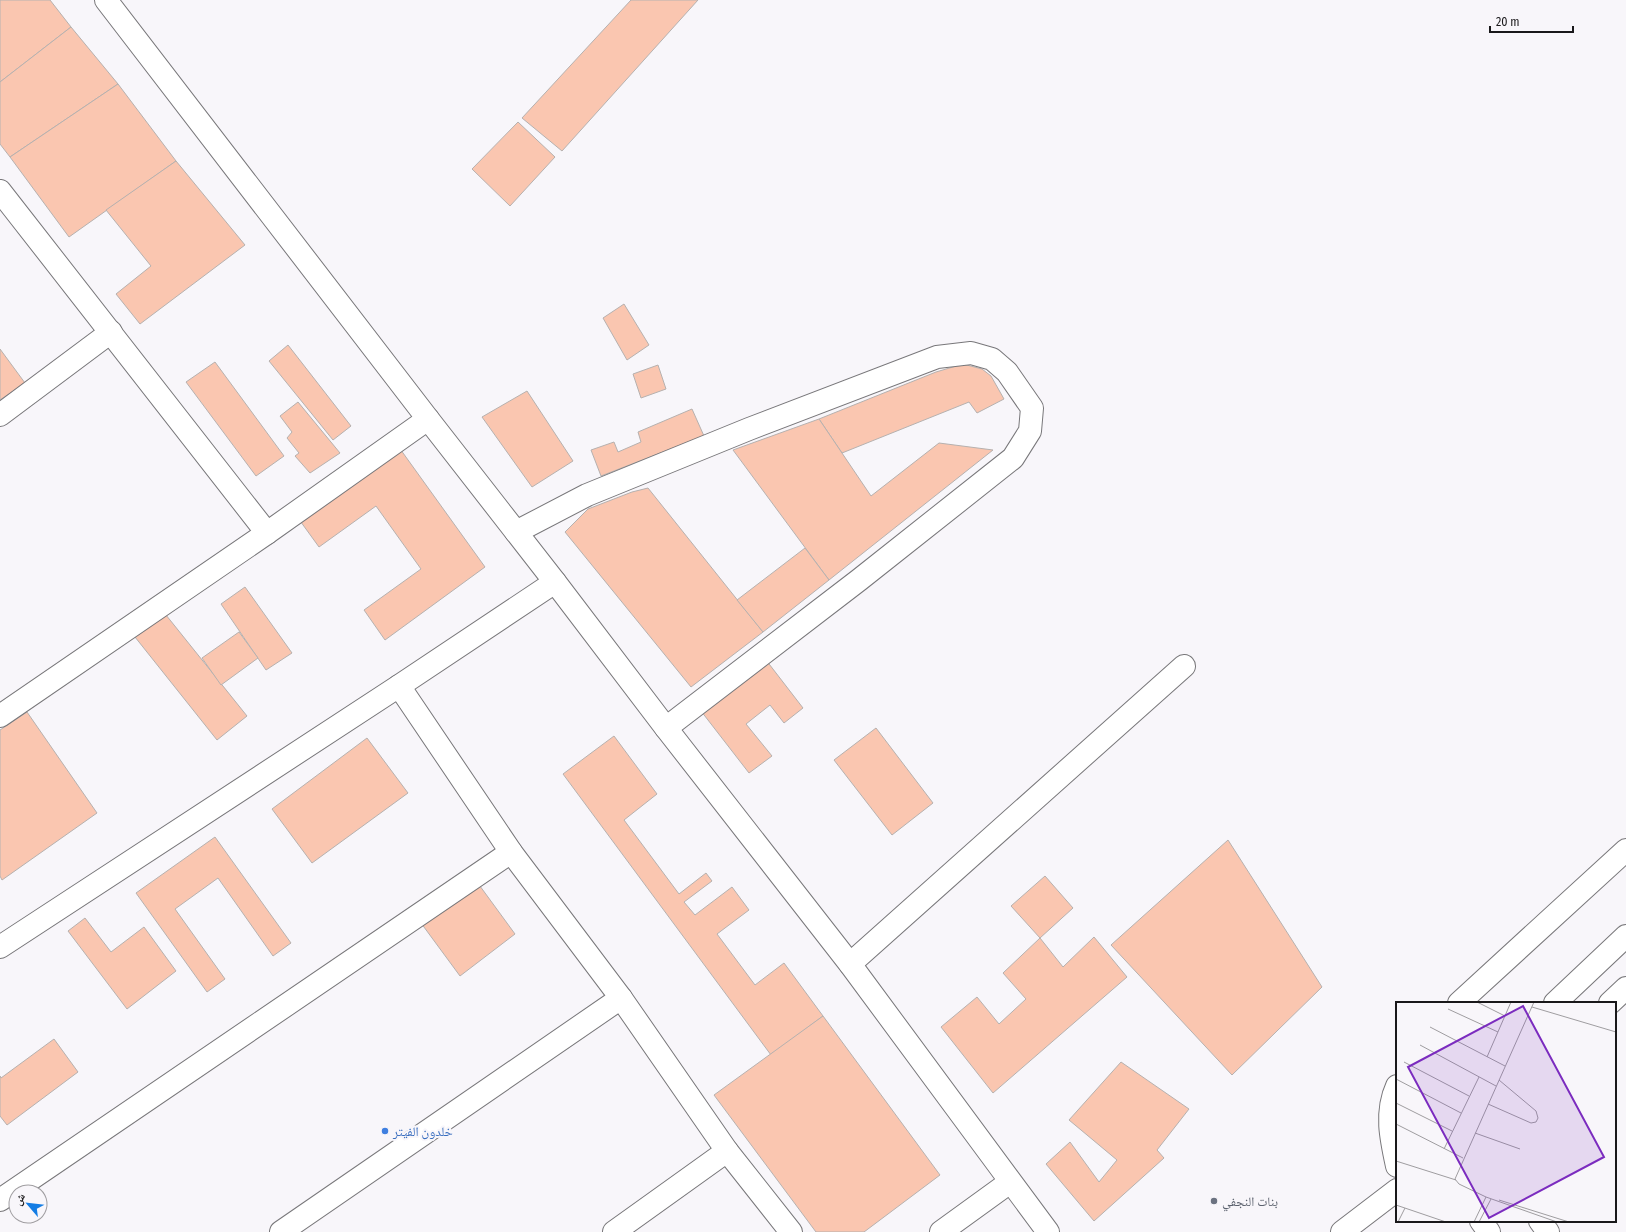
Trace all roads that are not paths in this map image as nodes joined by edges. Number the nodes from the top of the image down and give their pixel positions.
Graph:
1 (106, 0) edge
2 (2, 198) edge
3 (111, 332) junction
4 (0, 415) edge
5 (428, 419) junction
6 (516, 532) junction
7 (267, 533) junction
8 (555, 582) junction
9 (1184, 666) dead end
10 (399, 686) junction
11 (0, 716) edge
12 (666, 728) junction
13 (1626, 850) edge
14 (511, 852) junction
15 (1626, 936) edge
16 (0, 947) edge
17 (850, 964) junction
18 (1626, 988) edge
19 (621, 998) junction
20 (1460, 1002) edge
21 (1556, 1002) edge
22 (1611, 1002) edge
23 (1396, 1088) edge
24 (727, 1151) junction
25 (1396, 1161) edge
26 (1010, 1182) junction
27 (1396, 1191) edge
28 (0, 1200) edge
29 (1482, 1222) edge
30 (1541, 1222) edge
31 (281, 1232) edge
32 (614, 1232) edge
33 (791, 1232) edge
34 (941, 1232) edge
35 (1048, 1232) edge
36 (1342, 1232) edge
37 (1489, 1232) edge
38 (1548, 1232) edge

1 - 5 street
2 - 3 street
3 - 4 street
3 - 7 street
5 - 6 street
5 - 7 street
6 - 8 street
6 - 12 street
7 - 11 street
8 - 10 street
8 - 12 street
9 - 17 street
10 - 14 street
10 - 16 street
12 - 17 street
13 - 20 street
14 - 19 street
14 - 28 street
15 - 21 street
17 - 26 street
18 - 22 street
19 - 24 street
19 - 31 street
23 - 25 street
24 - 32 street
24 - 33 street
26 - 34 street
26 - 35 street
27 - 36 street
29 - 37 street
30 - 38 street

